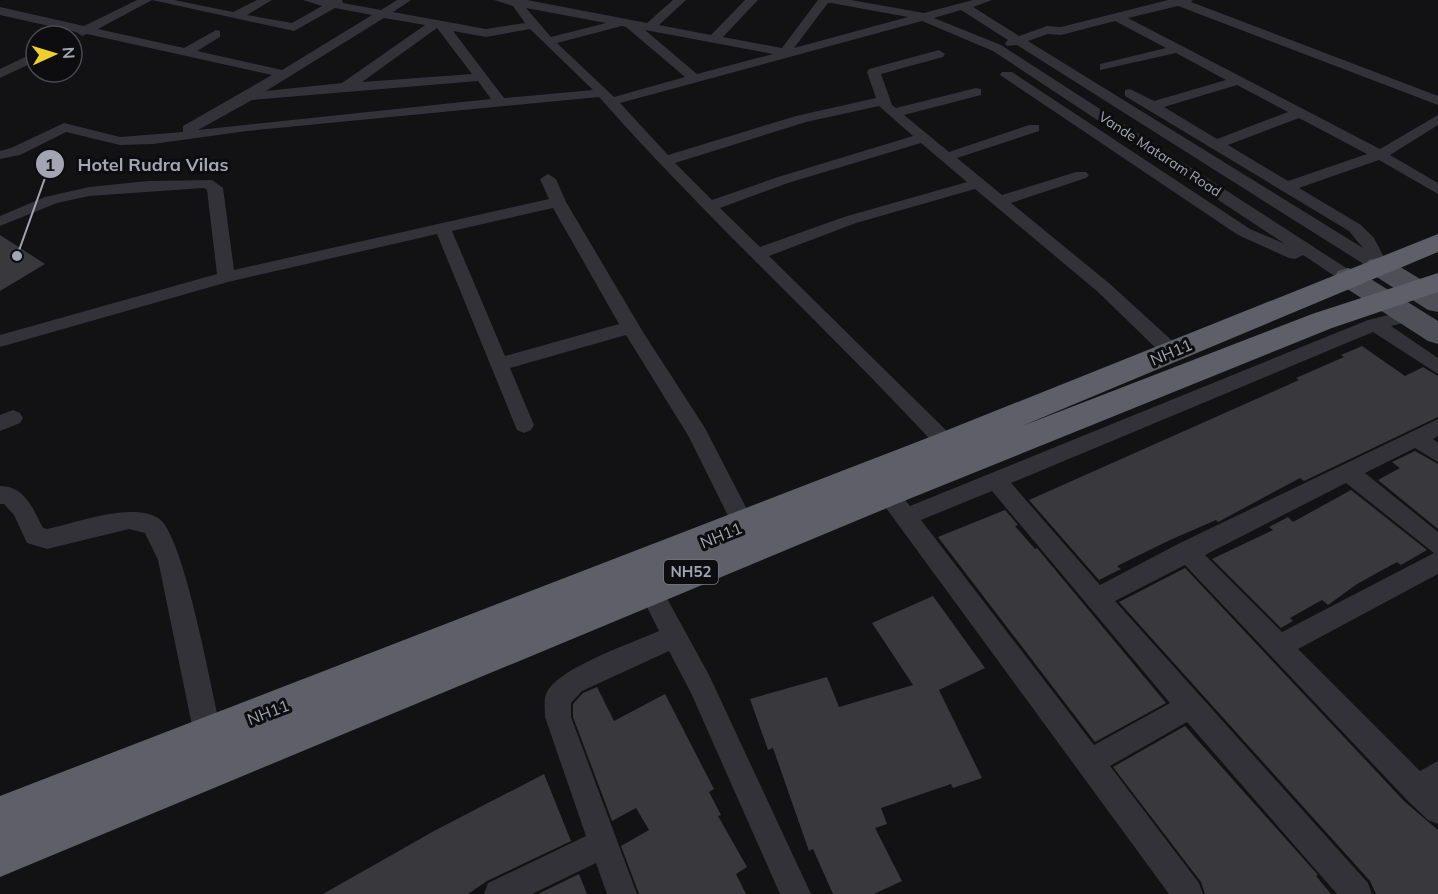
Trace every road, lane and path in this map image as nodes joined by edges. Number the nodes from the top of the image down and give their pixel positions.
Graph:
1 (146, 0) edge
2 (157, 0) edge
3 (266, 0) edge
4 (309, 0) edge
5 (405, 0) edge
6 (500, 0) edge
7 (680, 0) edge
8 (752, 0) edge
9 (824, 0) edge
10 (831, 0) edge
11 (942, 0) edge
12 (987, 0) edge
13 (1152, 0) edge
14 (520, 1) edge
15 (1181, 1) edge
16 (337, 2) edge
17 (963, 7) junction
18 (560, 9) junction
19 (0, 11) edge
20 (385, 12) junction
21 (978, 15) junction
22 (235, 16) junction
23 (926, 18) junction
24 (1118, 18) junction
25 (627, 21) junction
26 (439, 24) junction
27 (534, 25) junction
28 (651, 26) junction
29 (87, 30) junction
30 (1047, 30) junction
31 (84, 32) edge
32 (583, 33) junction
33 (216, 34) dead end
34 (1021, 36) junction
35 (714, 39) junction
36 (548, 42) junction
37 (997, 48) junction
38 (1179, 49) junction
39 (186, 52) junction
40 (783, 54) junction
41 (939, 54) dead end
42 (24, 61) edge
43 (1105, 67) dead end
44 (3, 71) edge
45 (284, 74) junction
46 (1007, 75) dead end
47 (481, 77) junction
48 (695, 79) junction
49 (1237, 81) junction
50 (346, 87) junction
51 (976, 92) dead end
52 (248, 96) junction
53 (606, 97) junction
54 (884, 100) junction
55 (1438, 101) edge
56 (501, 103) junction
57 (1154, 106) junction
58 (894, 113) junction
59 (1299, 113) junction
60 (1438, 119) edge
61 (1034, 128) dead end
62 (177, 135) junction
63 (923, 138) junction
64 (1218, 144) junction
65 (0, 155) edge
66 (1380, 155) junction
67 (947, 157) junction
68 (665, 161) junction
69 (1081, 175) dead end
70 (548, 179) dead end
71 (980, 183) junction
72 (1288, 186) junction
73 (1438, 189) edge
74 (1000, 201) junction
75 (558, 202) junction
76 (709, 206) junction
77 (0, 220) edge
78 (443, 228) junction
79 (1438, 242) edge
80 (757, 254) junction
81 (226, 277) junction
82 (1399, 295) edge
83 (631, 327) junction
84 (1438, 334) edge
85 (0, 341) edge
86 (1172, 352) junction
87 (499, 364) junction
88 (1438, 367) edge
89 (524, 425) dead end
90 (1438, 427) edge
91 (1416, 438) junction
92 (947, 444) junction
93 (1438, 454) edge
94 (1349, 473) junction
95 (996, 481) junction
96 (0, 495) edge
97 (888, 495) junction
98 (744, 525) junction
99 (1438, 545) edge
100 (1186, 552) junction
101 (1438, 562) edge
102 (650, 589) junction
103 (1097, 598) junction
104 (675, 636) junction
105 (1278, 647) junction
106 (1190, 706) junction
107 (208, 735) junction
108 (1091, 762) junction
109 (1428, 782) edge
110 (1438, 810) edge
111 (0, 819) edge
112 (602, 844) junction
113 (0, 854) edge
114 (498, 894) edge
115 (622, 894) edge
116 (796, 894) edge
117 (1188, 894) edge
118 (1358, 894) edge

1 - 29 street
2 - 22 street
3 - 22 street
4 - 16 street
5 - 20 street
6 - 14 street
7 - 28 street
8 - 35 street
9 - 40 street
10 - 23 street, Vande Mataram Road
11 - 23 street
12 - 17 street
13 - 30 street
14 - 18 street
14 - 27 street
15 - 24 street
15 - 55 street
16 - 20 street
16 - 22 street
17 - 21 street
17 - 23 street
18 - 25 street
18 - 32 street
19 - 29 street
20 - 26 street
20 - 45 street
21 - 34 street
21 - 34 street
23 - 37 street, Vande Mataram Road
23 - 40 street
24 - 30 street
24 - 38 street
25 - 28 street
25 - 32 street
25 - 48 street
26 - 27 street
26 - 47 street
26 - 50 street
27 - 36 street
28 - 35 street
29 - 31 street
29 - 39 street
30 - 34 street
32 - 36 street
33 - 39 street
34 - 37 street
34 - 57 street
34 - 82 street, Vande Mataram Road
35 - 40 street
36 - 53 street
37 - 82 street, Vande Mataram Road
38 - 43 street
38 - 49 street
39 - 45 street
40 - 48 street
41 - 54 street
42 - 44 street
45 - 52 street
46 - 82 street
47 - 50 street
47 - 56 street
48 - 53 street
49 - 57 street
49 - 59 street
50 - 52 street
51 - 58 street
52 - 62 street
53 - 56 street
53 - 68 street
54 - 58 street
54 - 68 street
56 - 62 street
57 - 64 street
58 - 63 street
59 - 64 street
59 - 66 street
60 - 66 street
61 - 67 street
62 - 65 street
63 - 67 street
63 - 76 street
64 - 72 street
66 - 72 street
66 - 73 street
67 - 71 street
68 - 76 street
69 - 74 street
70 - 75 street
71 - 74 street
71 - 80 street
72 - 82 street
74 - 86 street
75 - 78 street
75 - 83 street
76 - 80 street
77 - 81 street
78 - 81 street
78 - 87 street
79 - 82 highway, NH11 / NH52
80 - 92 street
81 - 85 street
82 - 84 main road
82 - 86 highway, NH11 / NH52
82 - 88 street
82 - 95 street
82 - 97 highway, NH52
83 - 87 street
83 - 98 street
86 - 92 highway, NH11 / NH52
87 - 89 street
90 - 91 street
91 - 93 street
91 - 94 street
92 - 97 highway, NH11 / NH52
94 - 99 street
94 - 100 street
95 - 97 street
95 - 103 street
96 - 107 street
97 - 98 highway, NH11 / NH52
97 - 102 highway, NH52
97 - 108 street
98 - 107 highway, NH11 / NH52
100 - 103 street
100 - 105 street
101 - 105 street
102 - 104 street
102 - 113 highway, NH52
103 - 106 street
104 - 112 street
104 - 116 street
105 - 109 street
106 - 108 street
106 - 118 street
107 - 111 highway, NH11 / NH52
108 - 117 street
109 - 110 street
112 - 114 street
112 - 115 street

